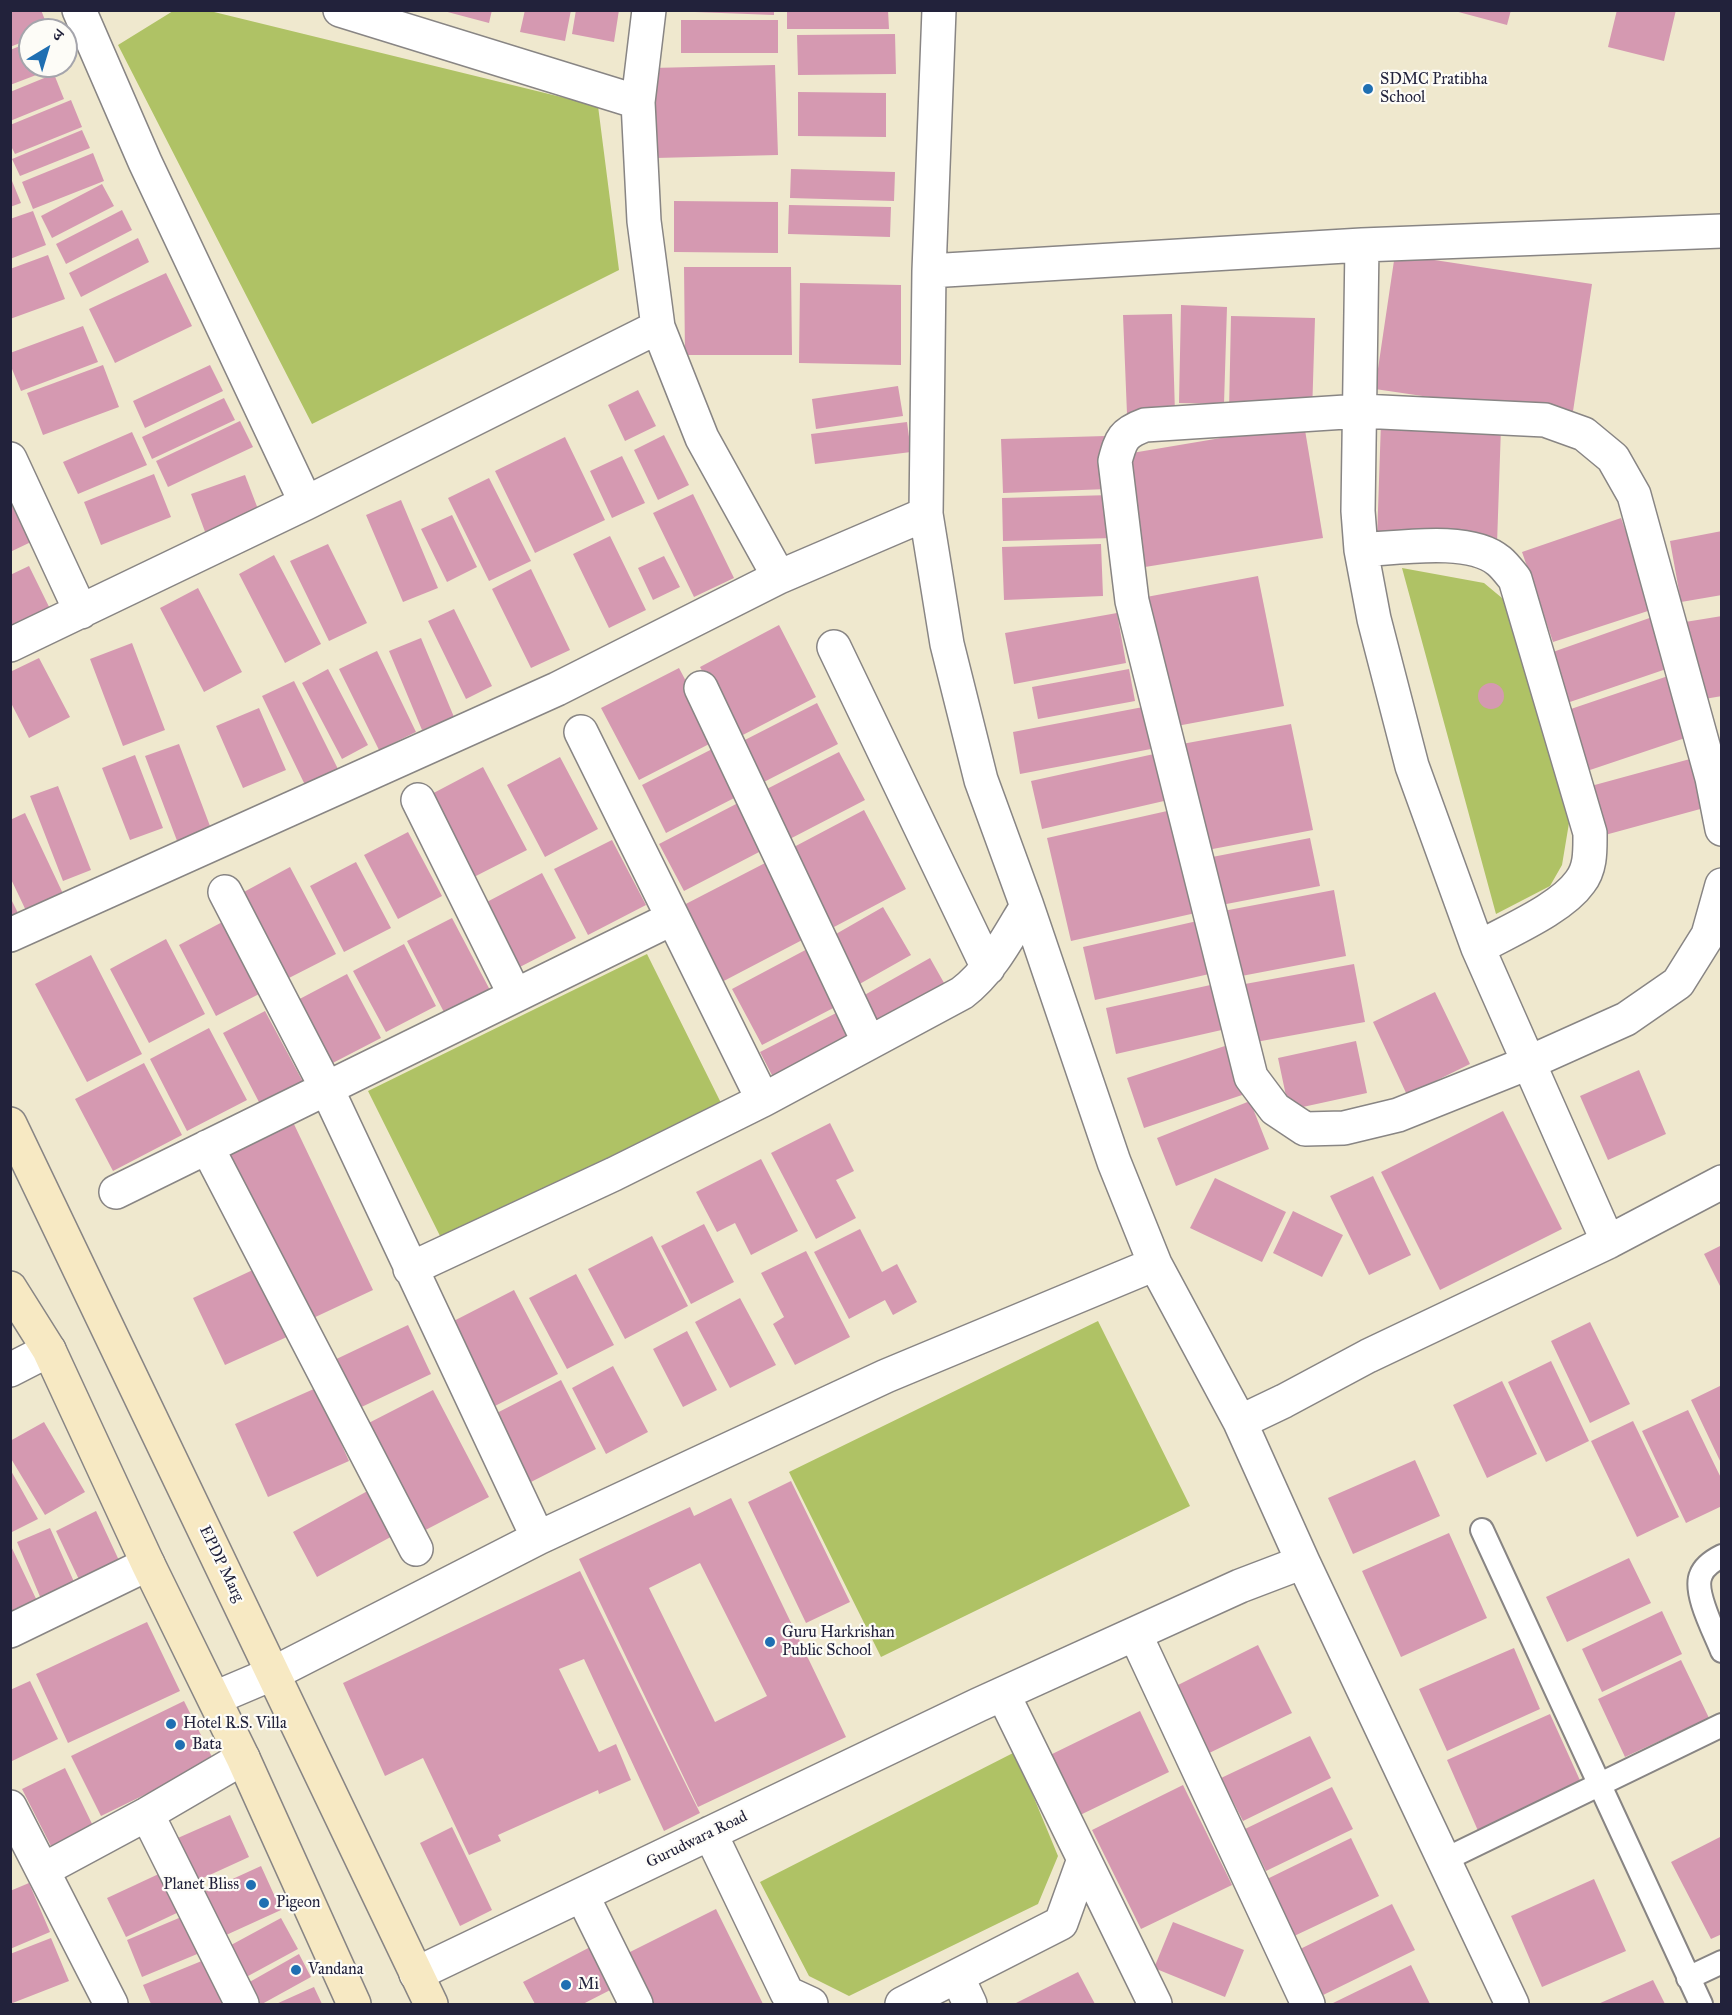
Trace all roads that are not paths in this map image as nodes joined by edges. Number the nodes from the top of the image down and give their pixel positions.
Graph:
1 (79, 10) edge
2 (340, 10) edge
3 (649, 10) edge
4 (939, 10) edge
5 (638, 102) junction
6 (1722, 231) edge
7 (1362, 245) junction
8 (928, 271) junction
9 (658, 327) junction
10 (1361, 411) junction
11 (10, 459) edge
12 (306, 503) junction
13 (926, 514) junction
14 (1361, 550) junction
15 (778, 577) junction
16 (81, 612) junction
17 (10, 645) edge
18 (834, 647) dead end
19 (700, 688) dead end
20 (1709, 721) edge
21 (581, 732) dead end
22 (418, 800) dead end
23 (1722, 829) edge
24 (1722, 885) edge
25 (225, 892) dead end
26 (1027, 906) junction
27 (673, 918) junction
28 (10, 935) edge
29 (1478, 948) junction
30 (988, 969) junction
31 (515, 995) junction
32 (869, 1043) junction
33 (1528, 1063) junction
34 (326, 1087) junction
35 (763, 1100) junction
36 (10, 1124) edge
37 (207, 1147) junction
38 (1722, 1182) edge
39 (117, 1192) dead end
40 (1608, 1242) junction
41 (1155, 1264) junction
42 (410, 1269) junction
43 (10, 1288) edge
44 (49, 1350) junction
45 (10, 1370) edge
46 (1240, 1422) junction
47 (1482, 1530) dead end
48 (538, 1538) junction
49 (416, 1549) dead end
50 (1722, 1556) edge
51 (1303, 1562) junction
52 (148, 1564) junction
53 (10, 1631) edge
54 (1135, 1634) junction
55 (1722, 1651) edge
56 (274, 1673) junction
57 (215, 1698) junction
58 (991, 1700) junction
59 (1722, 1725) edge
60 (243, 1758) junction
61 (1598, 1785) junction
62 (10, 1807) edge
63 (147, 1814) junction
64 (710, 1833) junction
65 (1084, 1859) junction
66 (1444, 1860) junction
67 (43, 1870) junction
68 (582, 1895) junction
69 (1722, 1962) edge
70 (416, 1974) junction
71 (1688, 1978) junction
72 (963, 1990) edge
73 (111, 2004) edge
74 (242, 2004) edge
75 (354, 2004) edge
76 (430, 2004) edge
77 (636, 2004) edge
78 (811, 2004) edge
79 (902, 2004) edge
80 (1155, 2004) edge
81 (1308, 2004) edge
82 (1512, 2004) edge
83 (1701, 2004) edge

1 - 12 street
2 - 5 street
3 - 5 street
4 - 8 street
5 - 9 street
6 - 7 street
7 - 8 street
7 - 10 street
8 - 13 street
9 - 12 street
9 - 15 street
10 - 14 street
10 - 20 street
10 - 33 street
11 - 16 street
12 - 16 street
13 - 15 street
13 - 26 street
14 - 29 street
14 - 29 street
15 - 28 street
16 - 17 street
18 - 30 street
19 - 32 street
20 - 23 street
21 - 27 street
22 - 31 street
24 - 33 street
25 - 34 street
26 - 30 street
26 - 41 street
27 - 31 street
27 - 35 street
29 - 33 street
30 - 32 street
31 - 34 street
32 - 35 street
33 - 40 street
34 - 37 street
34 - 42 street
35 - 42 street
36 - 56 main road, EPDP Marg
37 - 39 street
37 - 49 street
38 - 40 street
40 - 46 street
41 - 46 street
41 - 48 street
42 - 48 street
43 - 44 main road
44 - 45 street
44 - 52 main road
46 - 51 street
47 - 61 lane
48 - 56 street
50 - 55 lane
51 - 54 street, Gurudwara Road
51 - 66 street
52 - 53 street
52 - 57 main road
54 - 58 street, Gurudwara Road
54 - 81 street
56 - 57 street
56 - 70 main road, EPDP Marg
57 - 60 main road
58 - 64 street, Gurudwara Road
58 - 65 street
59 - 61 lane
60 - 63 street
60 - 75 main road
61 - 66 lane
61 - 71 lane
62 - 67 street
63 - 67 street
63 - 74 street
64 - 68 street, Gurudwara Road
64 - 78 street
65 - 72 street
65 - 80 street
66 - 82 street
67 - 73 street
68 - 70 street, Gurudwara Road
68 - 77 street
69 - 71 lane
70 - 76 main road, EPDP Marg
71 - 83 lane
72 - 79 street

